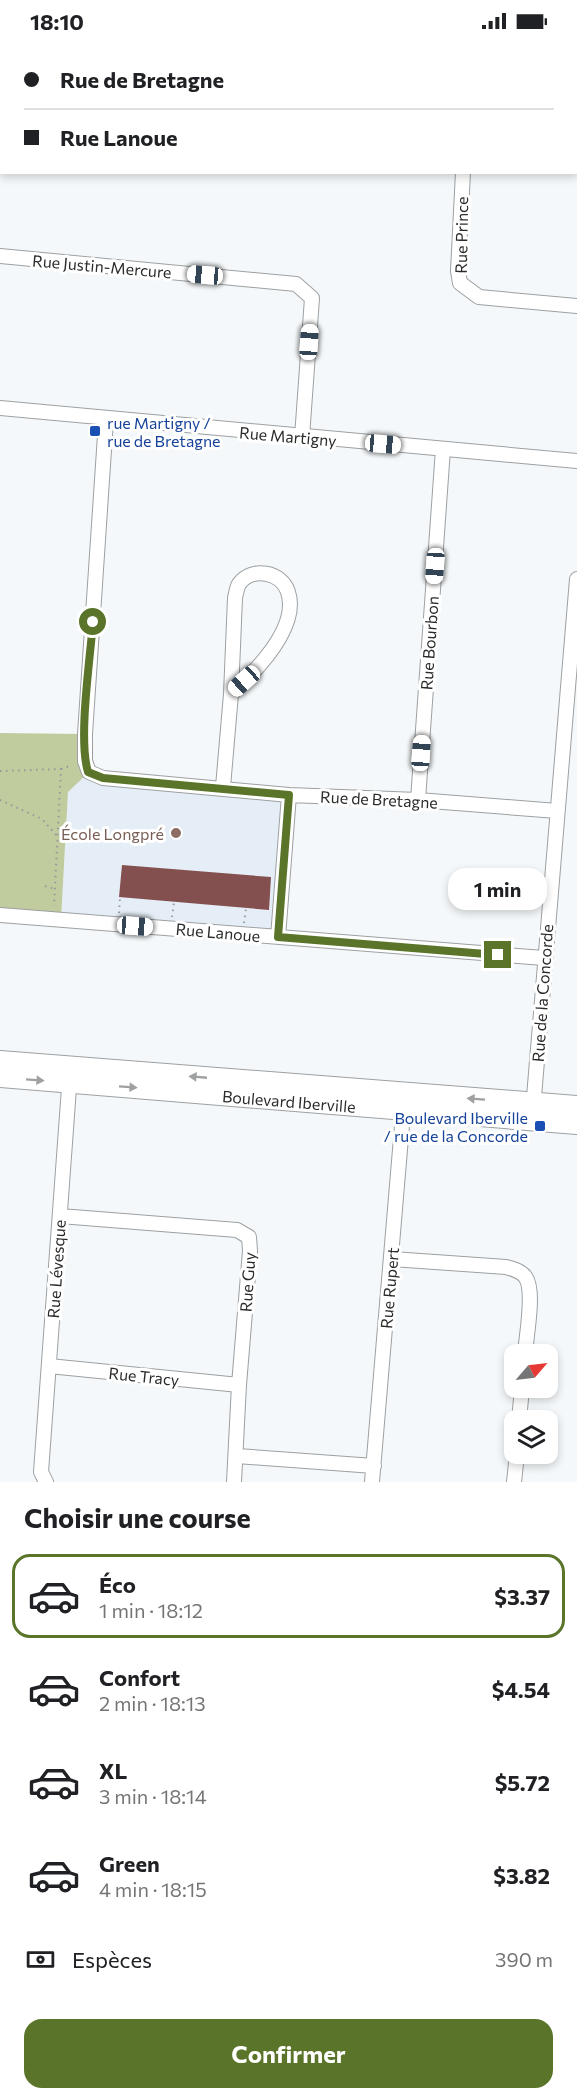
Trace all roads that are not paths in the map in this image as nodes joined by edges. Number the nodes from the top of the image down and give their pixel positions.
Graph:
1 (463, 174) edge
2 (0, 256) edge
3 (577, 306) edge
4 (0, 408) edge
5 (106, 420) junction
6 (302, 437) junction
7 (443, 449) junction
8 (577, 460) edge
9 (577, 579) edge
10 (576, 600) edge
11 (231, 694) junction
12 (223, 787) junction
13 (289, 795) junction
14 (418, 800) junction
15 (556, 811) junction
16 (0, 915) edge
17 (278, 937) junction
18 (544, 958) junction
19 (0, 1061) edge
20 (70, 1074) junction
21 (0, 1077) edge
22 (404, 1101) junction
23 (577, 1106) edge
24 (533, 1111) junction
25 (577, 1124) edge
26 (60, 1216) junction
27 (392, 1259) junction
28 (526, 1344) edge
29 (49, 1366) junction
30 (239, 1385) junction
31 (237, 1456) junction
32 (515, 1464) edge
33 (374, 1466) junction
34 (42, 1479) edge
35 (234, 1482) edge
36 (372, 1482) edge
37 (514, 1482) edge

1 - 3 street, Rue Prince
2 - 6 street, Rue Justin-Mercure
4 - 5 street, Rue Martigny
5 - 6 street, Rue Martigny
5 - 12 street, Rue de Bretagne
6 - 7 street, Rue Martigny
7 - 8 street, Rue Martigny
7 - 14 street, Rue Bourbon
9 - 10 street, Rue de la Concorde
10 - 15 street, Rue de la Concorde
11 - 11 street
11 - 12 street
12 - 13 street, Rue de Bretagne
13 - 14 street, Rue de Bretagne
13 - 17 street
14 - 15 street, Rue de Bretagne
15 - 18 street, Rue de la Concorde
16 - 17 street, Rue Lanoue
17 - 18 street, Rue Lanoue
18 - 24 street, Rue de la Concorde
19 - 20 street, Boulevard Iberville
21 -> 20 street, Boulevard Iberville
20 - 22 street, Boulevard Iberville
20 - 26 street, Rue Lévesque
22 - 24 street, Boulevard Iberville
22 - 27 street, Rue Rupert
23 - 24 street, Boulevard Iberville
24 - 25 street, Boulevard Iberville
26 - 29 street, Rue Lévesque
26 - 30 street, Rue Guy
27 - 28 street
27 - 33 street, Rue Rupert
29 - 30 street, Rue Tracy
29 - 34 street, Rue Lévesque
30 - 31 street, Rue Guy
31 - 33 street
31 - 35 street, Rue Guy
32 - 37 street
33 - 36 street, Rue Rupert

